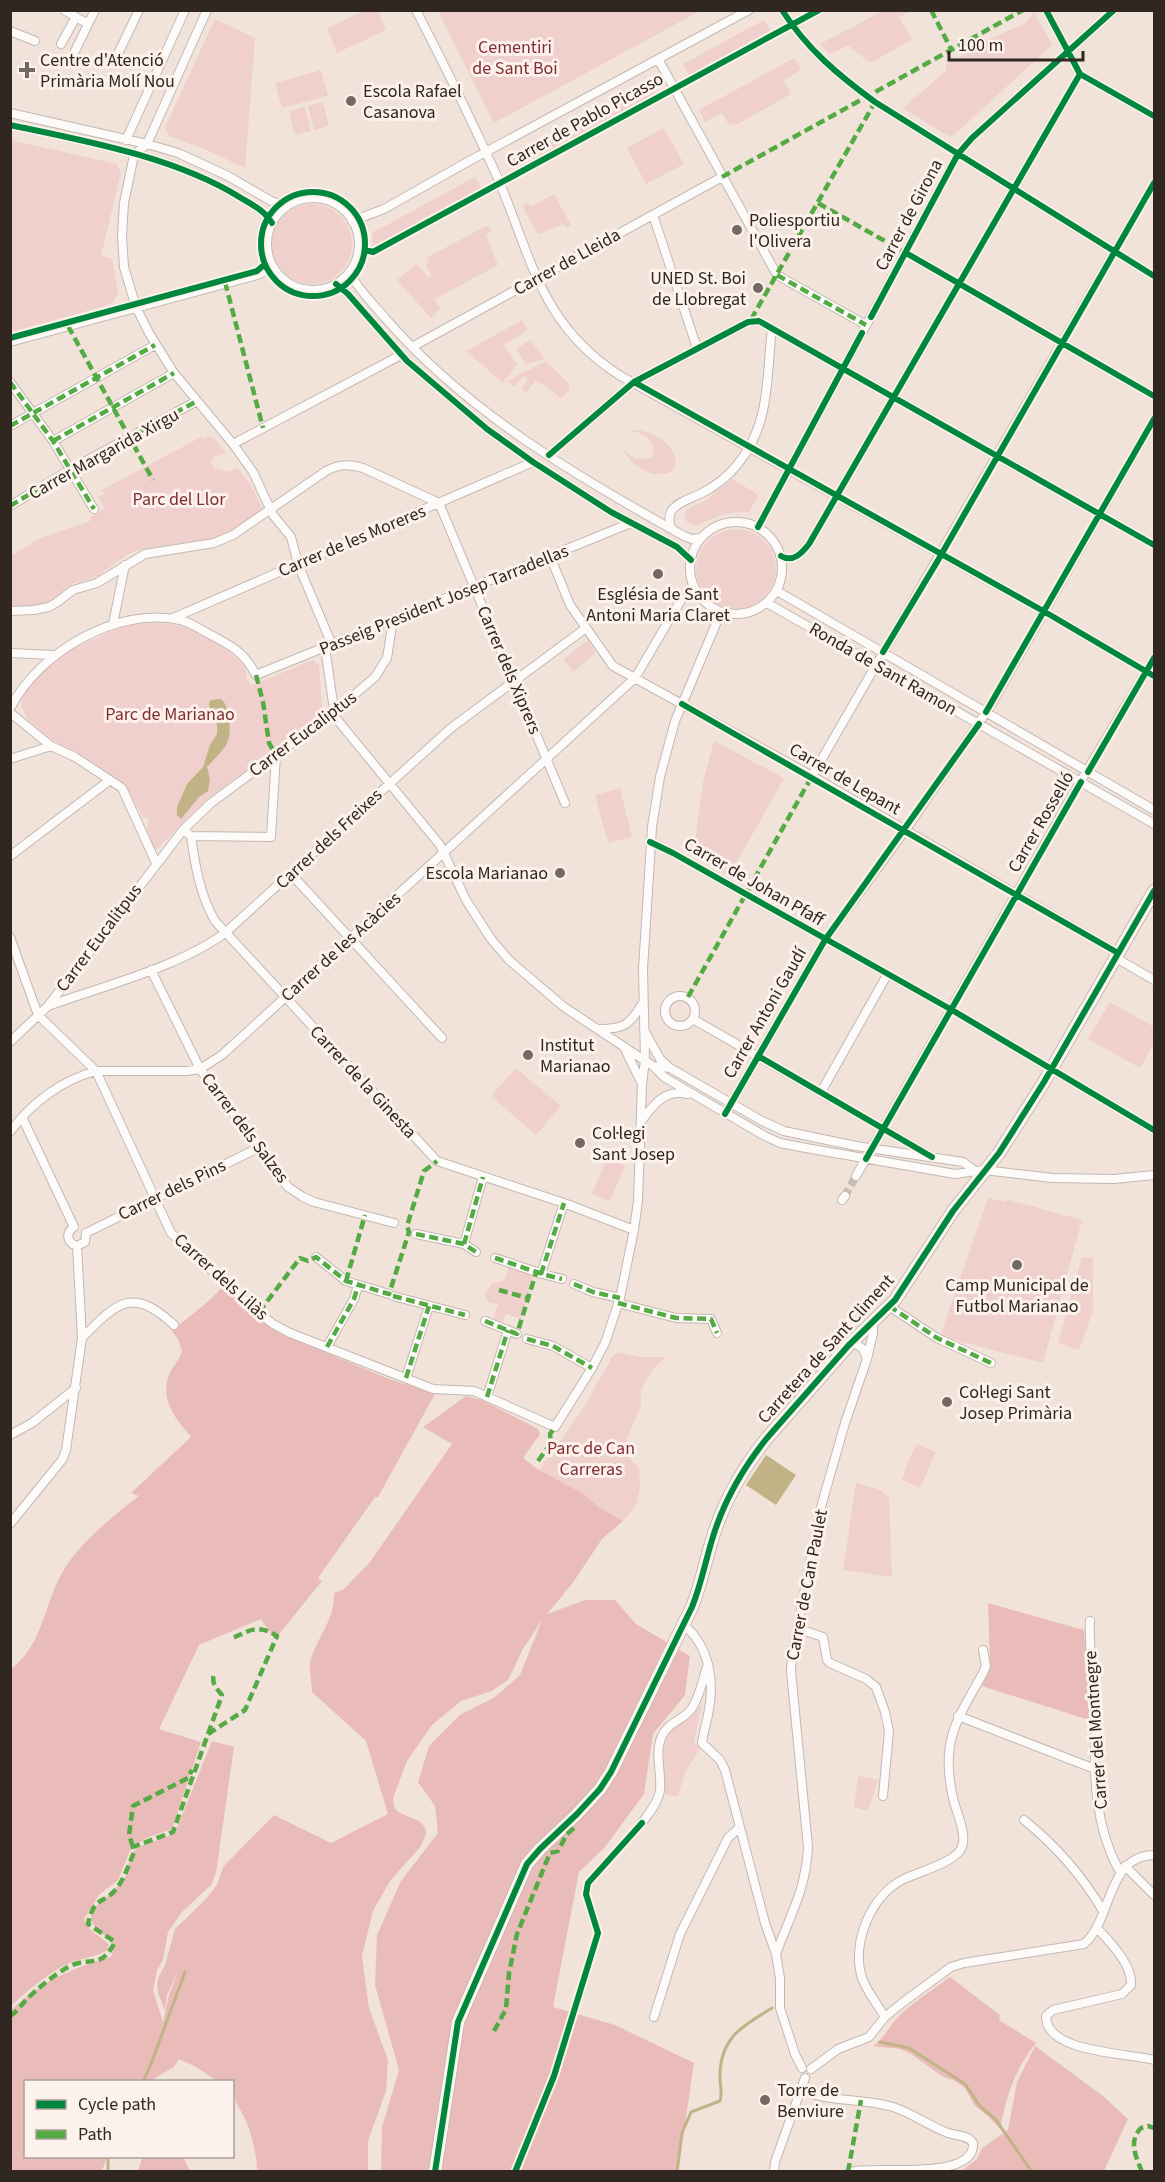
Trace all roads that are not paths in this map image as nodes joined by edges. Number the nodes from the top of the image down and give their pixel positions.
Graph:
1 (64, 10) edge
2 (95, 10) edge
3 (139, 10) edge
4 (185, 10) edge
5 (416, 10) edge
6 (749, 10) edge
7 (782, 10) edge
8 (1046, 10) edge
9 (1114, 10) edge
10 (204, 11) edge
11 (76, 17) junction
12 (88, 24) junction
13 (10, 31) edge
14 (35, 41) dead end
15 (62, 44) dead end
16 (75, 51) dead end
17 (1069, 51) junction
18 (658, 59) junction
19 (115, 60) dead end
20 (1080, 74) junction
21 (10, 113) edge
22 (1155, 116) edge
23 (10, 125) edge
24 (126, 140) junction
25 (147, 144) junction
26 (486, 152) junction
27 (958, 154) junction
28 (134, 155) junction
29 (722, 177) junction
30 (1155, 183) edge
31 (1014, 189) junction
32 (286, 207) junction
33 (653, 215) junction
34 (352, 221) junction
35 (272, 223) junction
36 (1115, 251) junction
37 (906, 253) junction
38 (274, 268) junction
39 (349, 273) junction
40 (1155, 276) edge
41 (537, 279) junction
42 (336, 284) junction
43 (960, 284) junction
44 (136, 307) junction
45 (866, 325) junction
46 (772, 328) junction
47 (10, 342) edge
48 (1062, 342) junction
49 (155, 345) junction
50 (412, 347) junction
51 (697, 348) junction
52 (400, 355) junction
53 (843, 369) junction
54 (174, 373) junction
55 (10, 382) edge
56 (634, 382) junction
57 (1155, 396) edge
58 (895, 398) junction
59 (197, 401) junction
60 (33, 412) junction
61 (1155, 419) edge
62 (10, 426) edge
63 (53, 441) junction
64 (233, 444) junction
65 (750, 447) junction
66 (549, 455) junction
67 (997, 456) junction
68 (533, 462) junction
69 (71, 469) junction
70 (789, 469) junction
71 (837, 497) junction
72 (439, 503) junction
73 (10, 506) edge
74 (272, 508) junction
75 (94, 509) dead end
76 (1100, 514) junction
77 (631, 523) junction
78 (758, 527) junction
79 (670, 528) junction
80 (701, 538) junction
81 (1155, 544) edge
82 (942, 554) junction
83 (550, 556) junction
84 (781, 556) junction
85 (691, 560) junction
86 (298, 564) junction
87 (125, 565) junction
88 (473, 587) junction
89 (777, 591) junction
90 (697, 592) junction
91 (767, 603) junction
92 (10, 611) edge
93 (721, 612) junction
94 (1045, 612) junction
95 (170, 619) junction
96 (393, 620) junction
97 (113, 624) junction
98 (586, 628) junction
99 (328, 646) junction
100 (883, 652) junction
101 (10, 653) edge
102 (53, 655) junction
103 (1155, 658) edge
104 (876, 665) junction
105 (1150, 674) edge
106 (635, 678) junction
107 (514, 680) junction
108 (682, 704) junction
109 (11, 712) edge
110 (334, 712) junction
111 (986, 712) junction
112 (979, 724) junction
113 (51, 746) junction
114 (276, 755) junction
115 (10, 759) edge
116 (546, 759) junction
117 (1088, 772) junction
118 (812, 776) junction
119 (110, 780) junction
120 (1081, 782) junction
121 (389, 783) junction
122 (565, 803) dead end
123 (1155, 810) edge
124 (1155, 824) edge
125 (183, 830) junction
126 (904, 831) junction
127 (191, 836) junction
128 (651, 842) junction
129 (444, 853) junction
130 (10, 856) edge
131 (156, 863) junction
132 (291, 874) junction
133 (1155, 891) edge
134 (1017, 895) junction
135 (225, 933) junction
136 (10, 937) edge
137 (350, 939) junction
138 (825, 940) junction
139 (1117, 956) junction
140 (151, 970) junction
141 (887, 975) junction
142 (1155, 980) edge
143 (285, 998) junction
144 (642, 1004) junction
145 (48, 1006) junction
146 (952, 1010) junction
147 (38, 1015) junction
148 (693, 1019) dead end
149 (643, 1027) junction
150 (599, 1029) junction
151 (442, 1038) dead end
152 (10, 1042) edge
153 (621, 1044) junction
154 (758, 1056) junction
155 (645, 1060) junction
156 (653, 1066) junction
157 (200, 1068) junction
158 (670, 1068) junction
159 (1051, 1069) junction
160 (96, 1071) junction
161 (642, 1084) junction
162 (821, 1092) junction
163 (694, 1095) junction
164 (730, 1103) junction
165 (724, 1114) junction
166 (22, 1117) junction
167 (642, 1120) junction
168 (884, 1128) junction
169 (1155, 1130) edge
170 (10, 1132) edge
171 (258, 1148) junction
172 (872, 1148) junction
173 (932, 1157) junction
174 (866, 1159) junction
175 (980, 1171) junction
176 (1155, 1175) edge
177 (856, 1176) tunnel mouth
178 (483, 1177) junction
179 (154, 1199) junction
180 (564, 1203) junction
181 (394, 1223) dead end
182 (74, 1227) junction
183 (634, 1230) junction
184 (86, 1233) junction
185 (416, 1234) dead end
186 (464, 1244) junction
187 (76, 1246) junction
188 (476, 1252) dead end
189 (316, 1257) dead end
190 (495, 1258) dead end
191 (541, 1274) junction
192 (561, 1279) dead end
193 (574, 1284) dead end
194 (358, 1286) junction
195 (619, 1300) junction
196 (429, 1306) junction
197 (889, 1306) junction
198 (465, 1316) dead end
199 (485, 1321) dead end
200 (873, 1323) junction
201 (174, 1325) dead end
202 (508, 1330) junction
203 (717, 1333) dead end
204 (517, 1334) dead end
205 (82, 1338) junction
206 (527, 1339) dead end
207 (852, 1341) junction
208 (327, 1347) junction
209 (867, 1359) junction
210 (990, 1363) dead end
211 (592, 1368) junction
212 (406, 1378) junction
213 (76, 1388) junction
214 (487, 1397) junction
215 (10, 1435) edge
216 (10, 1524) edge
217 (1090, 1621) dead end
218 (684, 1625) junction
219 (798, 1629) junction
220 (983, 1650) dead end
221 (708, 1664) junction
222 (698, 1694) junction
223 (711, 1699) junction
224 (958, 1716) junction
225 (1095, 1770) junction
226 (883, 1796) dead end
227 (1024, 1820) dead end
228 (642, 1823) dead end
229 (739, 1828) junction
230 (1155, 1855) edge
231 (1123, 1869) junction
232 (1155, 1895) edge
233 (1103, 1911) junction
234 (765, 1923) junction
235 (786, 1928) junction
236 (1096, 1928) junction
237 (776, 1954) junction
238 (654, 2017) dead end
239 (885, 2017) junction
240 (1155, 2060) edge
241 (807, 2068) junction
242 (801, 2090) junction
243 (435, 2172) edge
244 (774, 2172) edge
245 (850, 2172) edge

1 - 11 street
2 - 12 street
3 - 19 street
4 - 24 street
5 - 26 street
6 - 18 street, Carrer de Pablo Picasso
7 - 27 street
8 - 17 street
9 - 17 street, Carrer de Girona
10 - 25 street
11 - 12 street
11 - 15 street
12 - 16 street
13 - 14 street
17 - 20 street
17 - 27 street, Carrer de Girona
18 - 26 street, Carrer de Pablo Picasso
18 - 29 street
20 - 22 street
20 - 31 street
21 - 24 street
23 - 28 street
24 - 25 street
24 - 28 street
25 - 28 street
25 - 32 street
26 - 34 street, Carrer de Pablo Picasso
26 - 41 street
27 - 31 street
27 - 37 street, Carrer de Girona
28 - 35 street
28 - 44 street
29 - 33 street, Carrer de Lleida
29 - 45 street
30 - 36 street
31 - 36 street
31 - 43 street
32 - 34 street
32 - 35 street
33 - 41 street, Carrer de Lleida
33 - 51 street
34 - 39 street
35 - 38 street
36 - 40 street
36 - 48 street
37 - 43 street
37 - 45 street, Carrer de Girona
38 - 42 street
38 - 44 street
39 - 42 street
39 - 50 street
41 - 50 street, Carrer de Lleida
41 - 56 street
42 - 52 street
43 - 48 street
43 - 58 street
44 - 47 street
44 - 49 street
45 - 53 street, Carrer de Girona
46 - 51 street
46 - 53 street
46 - 65 street
48 - 57 street
48 - 67 street
49 - 54 street
49 - 60 street
50 - 66 street
51 - 56 street
52 - 64 street
52 - 68 street
53 - 58 street
53 - 70 street, Carrer de Girona
54 - 59 street
54 - 63 street
55 - 60 street
56 - 65 street
56 - 66 street
58 - 67 street
58 - 71 street
59 - 64 street
59 - 69 street, Carrer Margarida Xirgu
60 - 62 street
60 - 63 street
61 - 76 street, Carrer Antoni Gaudí
63 - 69 street
64 - 74 street
65 - 70 street
65 - 79 street
66 - 79 street
67 - 76 street
67 - 82 street
68 - 72 street, Carrer de les Moreres
68 - 77 street
69 - 73 street, Carrer Margarida Xirgu
69 - 75 street
70 - 71 street
70 - 78 street, Carrer de Girona
71 - 82 street
71 - 84 street
72 - 74 street
72 - 86 street, Carrer de les Moreres
72 - 88 street, Carrer dels Xiprers
74 - 86 street
74 - 87 street
76 - 81 street
76 - 94 street, Carrer Antoni Gaudí
77 - 83 street, Passeig President Josep Tarradellas
77 - 85 street
78 - 80 street
78 - 84 street
79 - 80 street
80 - 85 street
82 - 94 street
82 - 100 street
83 - 88 street, Passeig President Josep Tarradellas
83 - 98 street, Carrer de Lepant
84 - 89 street
85 - 90 street
86 - 95 street, Carrer de les Moreres
86 - 99 street
87 - 92 street
87 - 97 street
88 - 96 street, Passeig President Josep Tarradellas
88 - 107 street, Carrer dels Xiprers
89 - 91 street
89 - 100 street, Ronda de Sant Ramon
90 - 93 street
90 - 106 street, Carrer de les Acàcies
91 - 93 street
91 - 104 street, Ronda de Sant Ramon
93 - 108 street
94 - 105 street
94 - 111 street, Carrer Antoni Gaudí
95 - 97 street
95 - 99 street, Passeig President Josep Tarradellas
96 - 99 street, Passeig President Josep Tarradellas
96 - 110 street, Carrer Eucaliptus
97 - 102 street
98 - 106 street, Carrer de Lepant
98 - 107 street, Carrer dels Freixes
99 - 110 street
100 - 104 street
100 - 111 street, Ronda de Sant Ramon
101 - 102 street
102 - 109 street
103 - 105 street, Carrer Rosselló
104 - 112 street, Ronda de Sant Ramon
104 - 118 street
105 - 117 street, Carrer Rosselló
106 - 108 street, Carrer de Lepant
106 - 116 street, Carrer de les Acàcies
107 - 116 street, Carrer dels Xiprers
107 - 121 street, Carrer dels Freixes
108 - 118 street, Carrer de Lepant
108 - 128 street
109 - 113 street
110 - 114 street, Carrer Eucaliptus
110 - 121 street
111 - 112 street, Carrer Antoni Gaudí
111 - 117 street, Ronda de Sant Ramon
112 - 120 street, Ronda de Sant Ramon
112 - 126 street, Carrer Antoni Gaudí
113 - 115 street
113 - 119 street
114 - 125 street, Carrer Eucaliptus
114 - 127 street
116 - 122 street, Carrer dels Xiprers
116 - 129 street, Carrer de les Acàcies
117 - 120 street, Carrer Rosselló
117 - 123 street, Ronda de Sant Ramon
118 - 126 street, Carrer de Lepant
119 - 130 street
119 - 131 street
120 - 124 street, Ronda de Sant Ramon
120 - 134 street, Carrer Rosselló
121 - 129 street
121 - 132 street, Carrer dels Freixes
125 - 127 street
125 - 131 street, Carrer Eucalitpus
126 - 134 street, Carrer de Lepant
126 - 138 street, Carrer Antoni Gaudí
127 - 135 street, Carrer de la Ginesta
128 - 138 street, Carrer de Johan Pfaff
128 - 144 street
129 - 137 street, Carrer de les Acàcies
129 - 150 street
131 - 145 street, Carrer Eucalitpus
132 - 135 street, Carrer dels Freixes
132 - 137 street
133 - 139 street, Carretera de Sant Climent
134 - 139 street, Carrer de Lepant
134 - 146 street, Carrer Rosselló
135 - 140 street, Carrer dels Freixes
135 - 143 street, Carrer de la Ginesta
136 - 147 street, Carrer dels Lilàs
137 - 143 street, Carrer de les Acàcies
137 - 151 street
138 - 141 street, Carrer de Johan Pfaff
138 - 154 street, Carrer Antoni Gaudí
139 - 142 street, Carrer de Lepant
139 - 159 street, Carretera de Sant Climent
140 - 145 street, Carrer dels Freixes
140 - 157 street, Carrer dels Salzes
141 - 146 street, Carrer de Johan Pfaff
141 - 162 street
143 - 157 street, Carrer de les Acàcies
143 - 178 street, Carrer de la Ginesta
144 - 149 street
144 - 150 street
145 - 147 street, Carrer Eucalitpus
146 - 159 street, Carrer de Johan Pfaff
146 - 168 street, Carrer Rosselló
147 - 152 street, Carrer Eucalitpus
147 - 160 street, Carrer dels Lilàs
148 - 154 street
149 - 155 street
149 - 158 street
150 - 153 street
153 - 155 street
153 - 161 street
154 - 162 street
154 - 164 street, Carrer Antoni Gaudí
155 - 156 street
155 - 161 street
156 - 158 street
156 - 163 street
157 - 160 street, Carrer de les Acàcies
157 - 171 street, Carrer dels Salzes
158 - 164 street
159 - 169 street, Carrer de Johan Pfaff
159 - 175 street, Carretera de Sant Climent
160 - 166 street, Carrer de les Acàcies
160 - 179 street, Carrer dels Lilàs
161 - 167 street
162 - 168 street
163 - 165 street
163 - 167 street
164 - 165 street, Carrer Antoni Gaudí
164 - 172 street
165 - 174 street
166 - 170 street, Carrer de les Acàcies
166 - 182 street
167 - 183 street
168 - 172 street, Carrer Rosselló
168 - 173 street
171 - 179 street, Carrer dels Pins
171 - 181 street, Carrer dels Salzes
172 - 173 street
172 - 174 street, Carrer Rosselló
173 - 175 street
174 - 175 street
174 - 177 street, Carrer Rosselló
175 - 176 street
175 - 197 street, Carretera de Sant Climent
178 - 180 street, Carrer de la Ginesta
178 - 186 street
179 - 184 street, Carrer dels Pins
179 - 208 street, Carrer dels Lilàs
180 - 183 street, Carrer de la Ginesta
180 - 191 street
182 - 184 street
182 - 187 street
183 - 195 street
184 - 187 street
185 - 186 street
186 - 188 street
187 - 205 street
189 - 194 street
190 - 191 street
191 - 192 street
193 - 195 street
194 - 196 street
194 - 208 street
195 - 203 street
195 - 211 street
196 - 198 street
196 - 212 street
197 - 200 street, Carretera de Sant Climent
197 - 210 street
199 - 202 street
200 - 207 street, Carretera de Sant Climent
200 - 209 street, Carrer de Can Paulet
201 - 205 street
202 - 204 street
202 - 214 street
205 - 213 street
206 - 211 street
207 - 209 street
207 - 218 street, Carretera de Sant Climent
208 - 212 street, Carrer dels Lilàs
209 - 219 street, Carrer de Can Paulet
211 - 214 street, Carrer dels Lilàs
212 - 214 street, Carrer dels Lilàs
213 - 215 street
213 - 216 street
217 - 225 street, Carrer del Montnegre
218 - 221 street
218 - 243 street, Carretera de Sant Climent
219 - 226 street
219 - 235 street, Carrer de Can Paulet
220 - 224 street
221 - 222 street
221 - 223 street
222 - 223 street
222 - 228 street
223 - 229 street, Carrer de Can Paulet
224 - 225 street
224 - 239 street
225 - 231 street, Carrer del Montnegre
227 - 233 street
229 - 234 street, Carrer de Can Paulet
229 - 238 street
230 - 231 street
231 - 232 street
231 - 233 street
233 - 236 street
234 - 235 street
234 - 237 street, Carrer de Can Paulet
235 - 237 street, Carrer de Can Paulet
236 - 239 street
236 - 240 street
237 - 241 street, Carrer de Can Paulet
239 - 241 street
241 - 242 street, Carrer de Can Paulet
242 - 244 street
242 - 245 street

